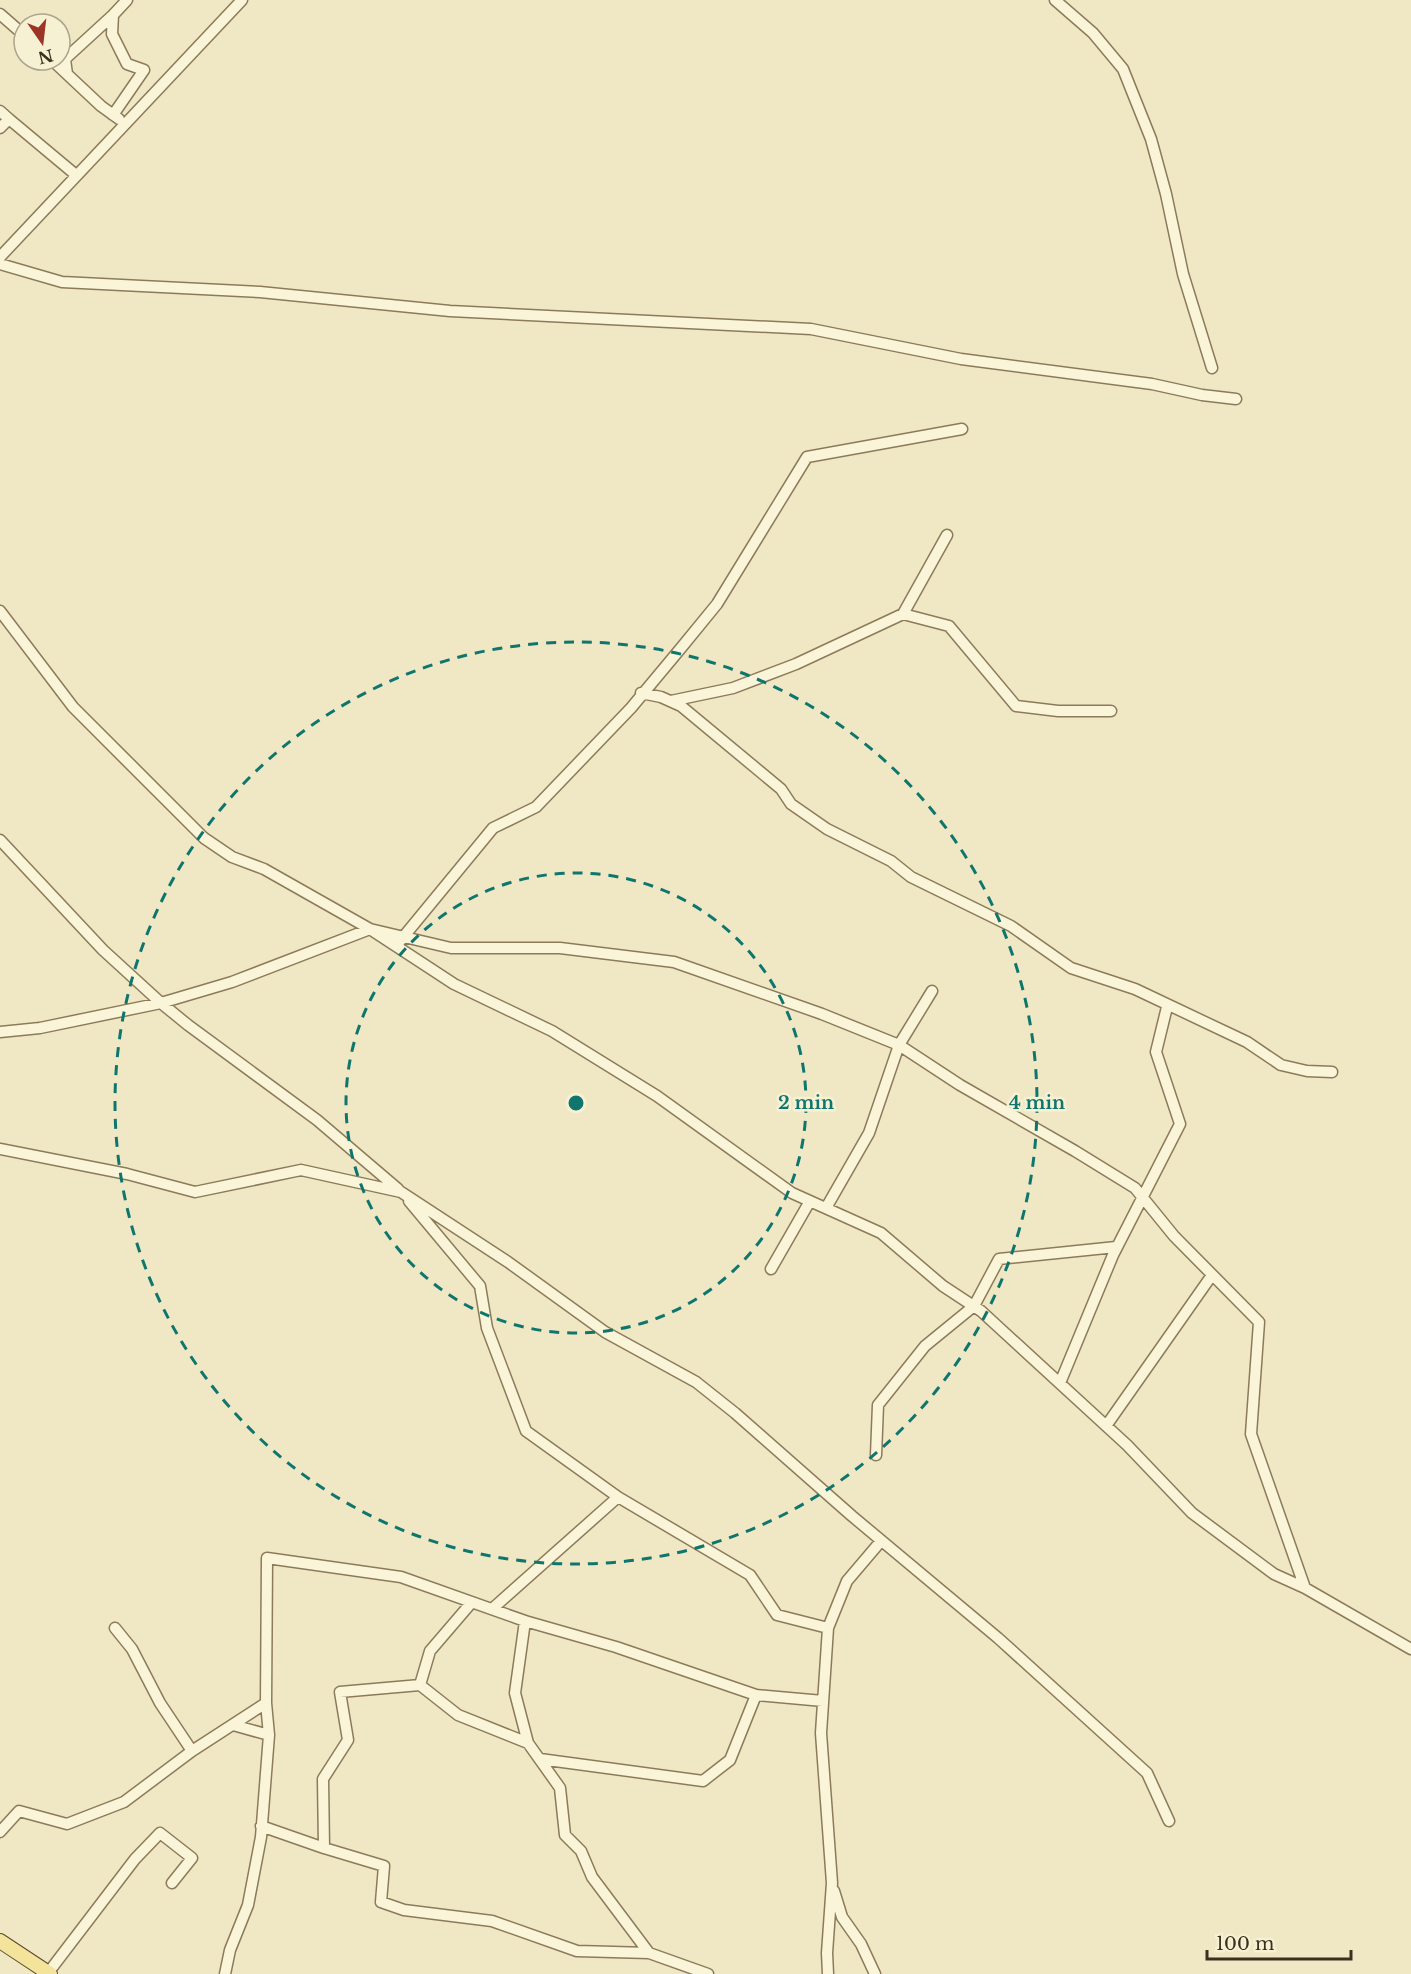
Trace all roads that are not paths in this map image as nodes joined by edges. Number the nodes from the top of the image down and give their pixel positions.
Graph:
1 (127, 0) edge
2 (242, 0) edge
3 (1055, 0) edge
4 (0, 14) edge
5 (113, 15) junction
6 (12, 24) edge
7 (74, 51) joint
8 (65, 72) edge
9 (67, 74) junction
10 (0, 111) edge
11 (113, 115) junction
12 (9, 119) junction
13 (125, 123) junction
14 (0, 128) edge
15 (76, 176) junction
16 (0, 257) edge
17 (0, 264) edge
18 (1212, 368) dead end
19 (1236, 399) dead end
20 (962, 429) dead end
21 (947, 535) dead end
22 (0, 611) edge
23 (903, 614) junction
24 (641, 693) junction
25 (671, 701) junction
26 (1111, 711) dead end
27 (0, 840) edge
28 (370, 929) junction
29 (404, 937) junction
30 (396, 946) junction
31 (932, 991) dead end
32 (162, 1003) junction
33 (1167, 1007) junction
34 (0, 1032) edge
35 (899, 1045) junction
36 (1332, 1072) dead end
37 (1, 1145) edge
38 (401, 1192) junction
39 (1141, 1195) junction
40 (810, 1201) junction
41 (826, 1208) junction
42 (1116, 1247) junction
43 (771, 1269) dead end
44 (1212, 1275) junction
45 (974, 1306) junction
46 (1060, 1383) junction
47 (1106, 1426) junction
48 (876, 1455) dead end
49 (618, 1497) junction
50 (881, 1541) junction
51 (1305, 1588) junction
52 (472, 1602) junction
53 (492, 1609) junction
54 (525, 1621) junction
55 (115, 1628) dead end
56 (828, 1628) junction
57 (1411, 1649) edge
58 (420, 1685) junction
59 (756, 1695) junction
60 (823, 1701) junction
61 (266, 1704) junction
62 (233, 1725) junction
63 (269, 1735) junction
64 (528, 1743) junction
65 (192, 1751) junction
66 (540, 1760) junction
67 (1169, 1821) dead end
68 (261, 1826) junction
69 (0, 1832) edge
70 (324, 1848) junction
71 (832, 1882) junction
72 (172, 1883) dead end
73 (0, 1941) edge
74 (649, 1953) junction
75 (49, 1973) edge
76 (225, 1974) edge
77 (708, 1974) edge
78 (828, 1974) edge
79 (874, 1974) edge

1 - 5 street
2 - 13 street
3 - 18 street
4 - 6 street
5 - 7 street
5 - 11 street
7 - 9 street
8 - 9 street
9 - 11 street
10 - 12 street
11 - 13 street
12 - 14 street
12 - 15 street
13 - 15 street
15 - 16 street
17 - 19 street
20 - 24 street
21 - 23 street
22 - 28 street
23 - 25 street
23 - 26 street
24 - 25 street
24 - 29 street
25 - 33 street
27 - 32 street
28 - 29 street
28 - 30 street
28 - 32 street
29 - 30 street
29 - 35 street
30 - 40 street
31 - 35 street
32 - 34 street
32 - 38 street
33 - 36 street
33 - 39 street
35 - 39 street
35 - 41 street
37 - 38 street
38 - 49 street
38 - 50 street
39 - 42 street
39 - 44 street
40 - 41 street
40 - 43 street
41 - 45 street
42 - 45 street
42 - 46 street
44 - 47 street
44 - 51 street
45 - 46 street
45 - 48 street
46 - 47 street
47 - 51 street
49 - 53 street
49 - 56 street
50 - 56 street
50 - 67 street
51 - 57 street
52 - 53 street
52 - 58 street
52 - 61 street
53 - 54 street
54 - 59 street
54 - 64 street
55 - 65 street
56 - 60 street
58 - 64 street
58 - 70 street
59 - 60 street
59 - 66 street
60 - 71 street
61 - 62 street
61 - 63 street
62 - 63 street
62 - 65 street
63 - 68 street
64 - 66 street
65 - 69 street
66 - 74 street
68 - 70 street
68 - 76 street
70 - 74 street
71 - 78 street
71 - 79 street
72 - 75 street
73 - 75 main road
74 - 77 street

